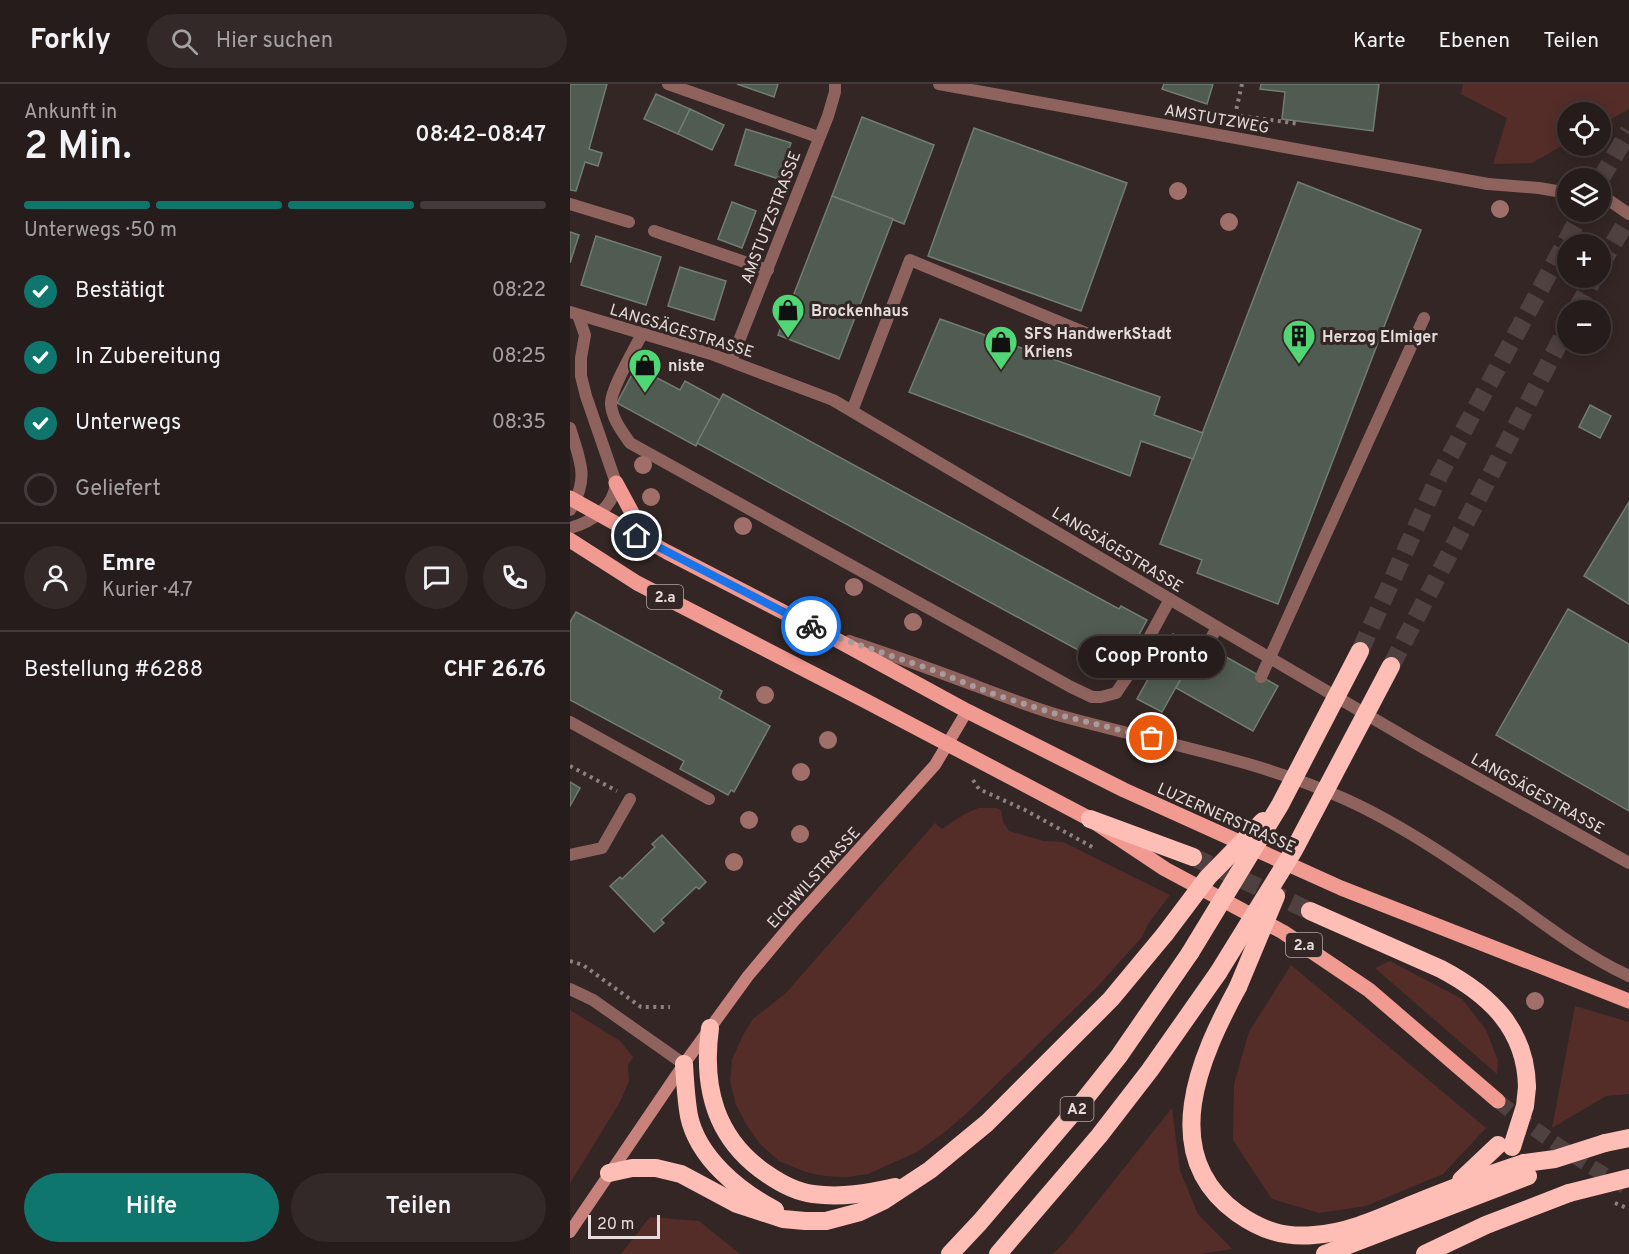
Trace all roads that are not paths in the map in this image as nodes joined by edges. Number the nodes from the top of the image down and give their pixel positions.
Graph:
1 (668, 84) edge
2 (835, 84) edge
3 (939, 84) edge
4 (819, 137) junction
5 (1557, 191) edge
6 (1611, 202) edge
7 (570, 204) edge
8 (1629, 214) edge
9 (629, 222) dead end
10 (654, 231) dead end
11 (768, 270) junction
12 (572, 316) edge
13 (1424, 318) dead end
14 (642, 334) junction
15 (1091, 334) dead end
16 (731, 361) junction
17 (852, 411) junction
18 (570, 428) edge
19 (616, 483) junction
20 (572, 503) edge
21 (598, 514) junction
22 (570, 528) edge
23 (570, 540) edge
24 (651, 543) junction
25 (1170, 599) junction
26 (1217, 627) junction
27 (824, 633) junction
28 (1207, 646) dead end
29 (1360, 651) tunnel mouth
30 (1270, 658) junction
31 (1391, 666) tunnel mouth
32 (1261, 676) dead end
33 (966, 711) junction
34 (570, 722) edge
35 (948, 744) junction
36 (630, 799) road end
37 (709, 799) dead end
38 (1280, 806) junction
39 (1089, 819) junction
40 (1294, 850) junction
41 (570, 855) edge
42 (1193, 856) tunnel mouth
43 (1629, 863) edge
44 (1310, 910) tunnel mouth
45 (1629, 976) edge
46 (570, 989) edge
47 (1629, 1001) edge
48 (710, 1028) junction
49 (684, 1064) junction
50 (1498, 1101) tunnel mouth
51 (1629, 1138) edge
52 (1505, 1146) junction
53 (1526, 1169) junction
54 (609, 1173) junction
55 (1491, 1174) junction
56 (1629, 1178) edge
57 (908, 1184) junction
58 (1449, 1198) junction
59 (805, 1221) junction
60 (570, 1232) edge
61 (950, 1254) edge
62 (998, 1254) edge
63 (1325, 1254) edge
64 (1425, 1254) edge

1 - 4 street
2 - 4 street, AMSTUTZSTRASSE
3 - 5 street, AMSTUTZWEG
4 - 11 street, AMSTUTZSTRASSE
6 - 8 street
7 - 9 street
10 - 11 street
11 - 16 street, AMSTUTZSTRASSE
12 - 14 street, LANGSÄGESTRASSE
12 - 19 street
13 - 30 street
14 - 16 street, LANGSÄGESTRASSE
14 - 25 street
15 - 17 street
16 - 17 street, LANGSÄGESTRASSE
17 - 25 street, LANGSÄGESTRASSE
18 - 20 street
19 - 21 street
19 - 24 main road
20 - 21 main road, LUZERNERSTRASSE / 2.a
21 - 22 street
21 - 24 main road, LUZERNERSTRASSE / 2.a
23 - 35 main road, 2.a
24 - 27 main road, LUZERNERSTRASSE / 2.a
25 - 26 street, LANGSÄGESTRASSE
26 - 28 street
26 - 30 street, LANGSÄGESTRASSE
27 - 33 main road, LUZERNERSTRASSE / 2.a
27 - 45 street
29 - 38 highway, A2, bridge
30 - 32 street
30 - 43 street, LANGSÄGESTRASSE
31 - 40 highway, A2, bridge
33 - 35 main road, EICHWILSTRASSE
33 - 47 main road, LUZERNERSTRASSE / 2.a
34 - 37 street
35 - 39 main road, 2.a
35 - 48 main road, EICHWILSTRASSE
36 - 41 street
38 - 57 highway, bridge
38 - 61 highway, A2, bridge
39 - 42 highway
39 - 50 main road, 2.a
40 - 58 highway, bridge
40 - 62 highway, A2, bridge
44 - 52 highway, bridge
46 - 49 street
48 - 49 main road, EICHWILSTRASSE
48 - 57 highway
49 - 54 main road, EICHWILSTRASSE
49 - 59 highway
51 - 53 highway, bridge
52 - 55 highway
52 - 58 highway
53 - 55 highway
53 - 58 highway
54 - 59 highway
54 - 60 main road, EICHWILSTRASSE
55 - 58 highway
56 - 64 highway, bridge
57 - 59 highway
58 - 63 highway

